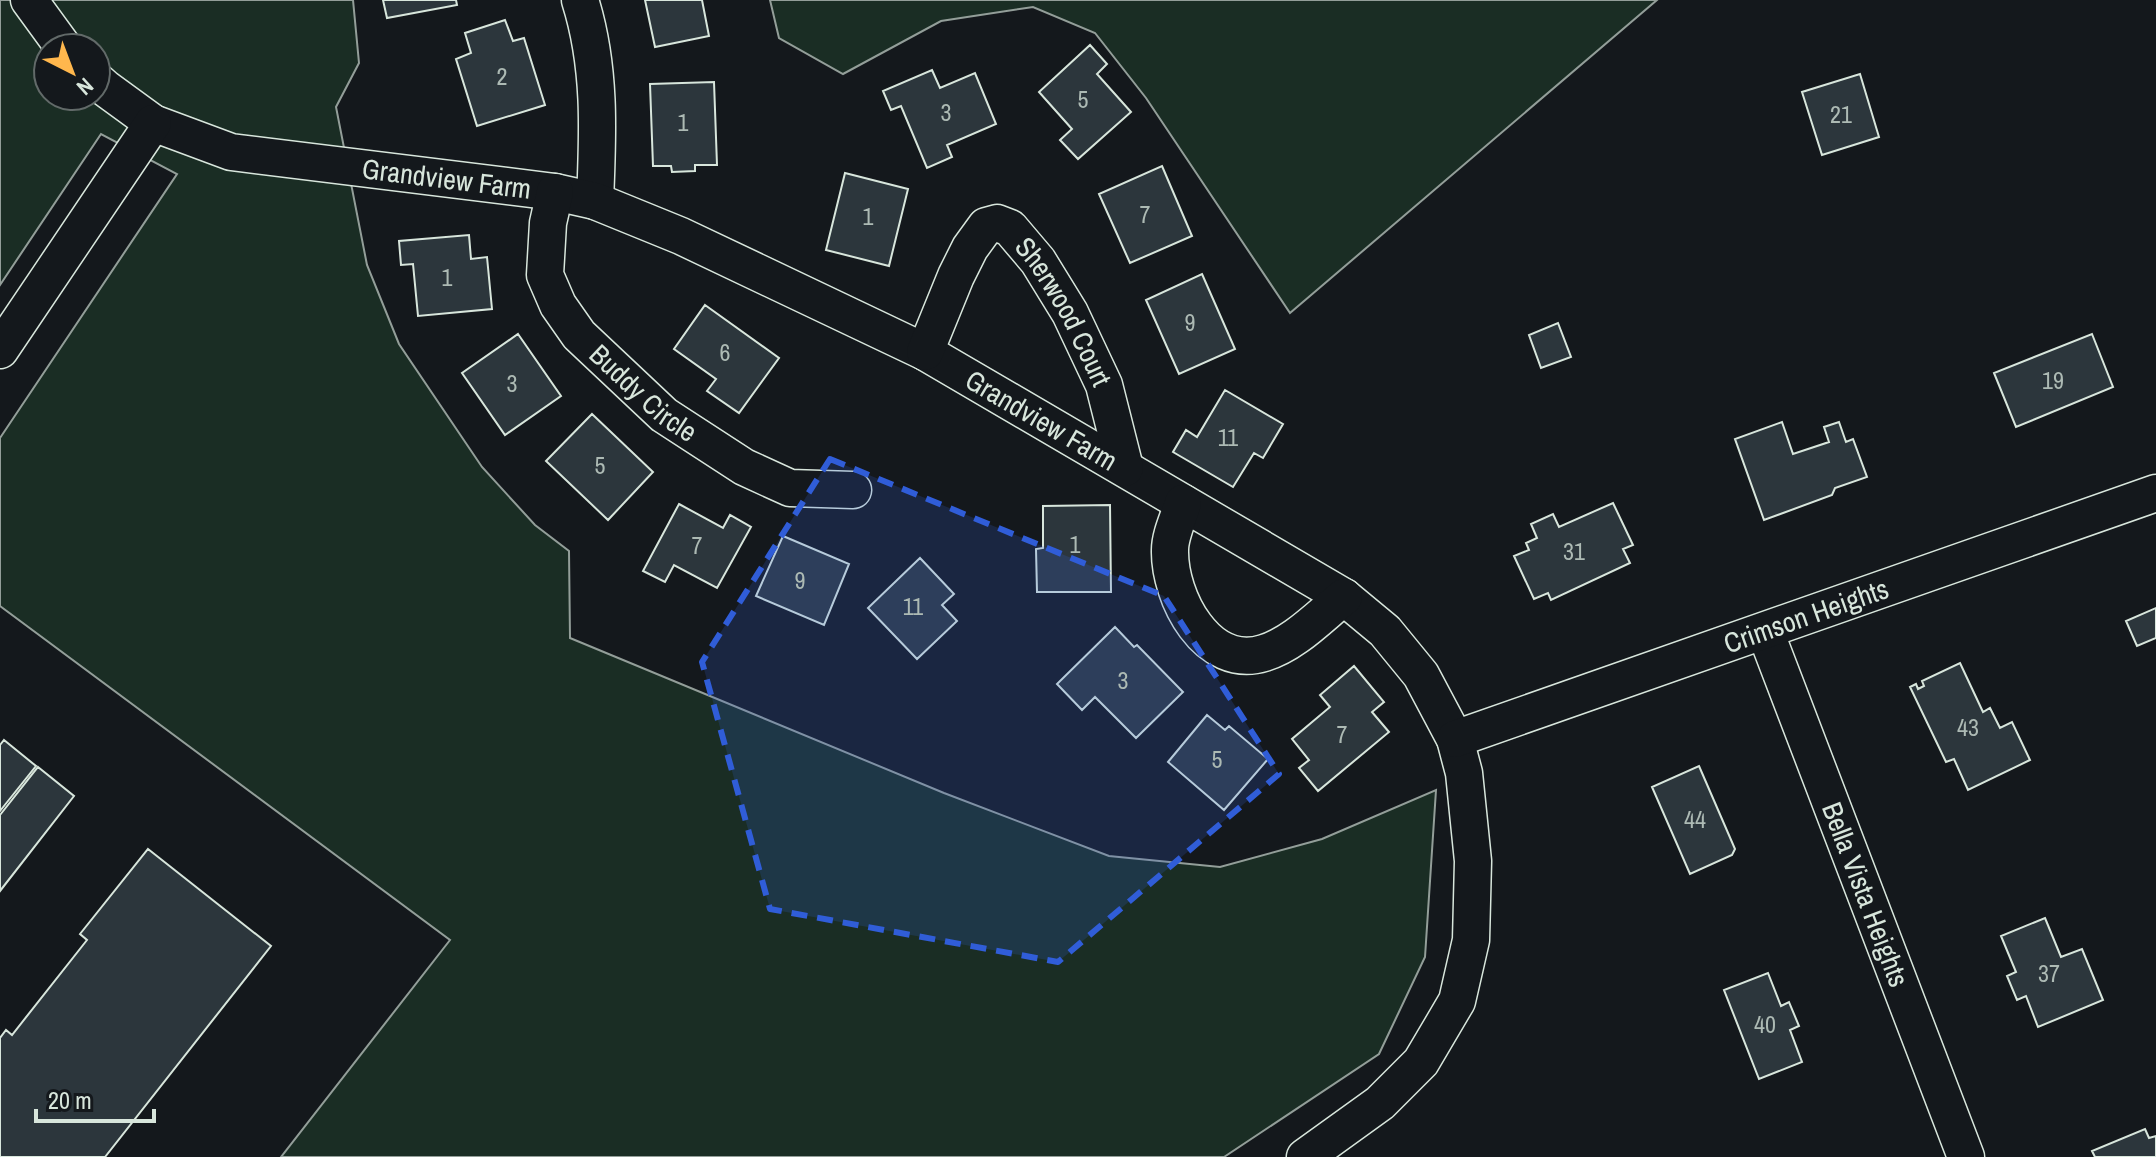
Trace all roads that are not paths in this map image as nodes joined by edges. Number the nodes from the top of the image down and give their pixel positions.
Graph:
1 (29, 0) edge
2 (580, 0) edge
3 (52, 32) edge
4 (112, 93) edge
5 (153, 123) junction
6 (555, 192) junction
7 (595, 201) junction
8 (0, 350) edge
9 (925, 352) junction
10 (1125, 468) junction
11 (853, 490) dead end
12 (2156, 493) edge
13 (1183, 503) junction
14 (1344, 597) junction
15 (1765, 631) junction
16 (1455, 739) junction
17 (1305, 1157) edge
18 (1966, 1157) edge

1 - 3 street
2 - 7 street
4 - 5 street, Grandview Farm
5 - 6 street, Grandview Farm
5 - 8 street
6 - 7 street, Grandview Farm
6 - 11 street, Buddy Circle
7 - 9 street, Grandview Farm
9 - 10 street, Grandview Farm
9 - 10 street, Sherwood Court
10 - 13 street, Grandview Farm
12 - 15 street, Crimson Heights
13 - 14 street, Grandview Farm
13 - 14 street
14 - 16 street, Grandview Farm
15 - 16 street, Crimson Heights
15 - 18 street, Bella Vista Heights
16 - 17 street, Grandview Farm

